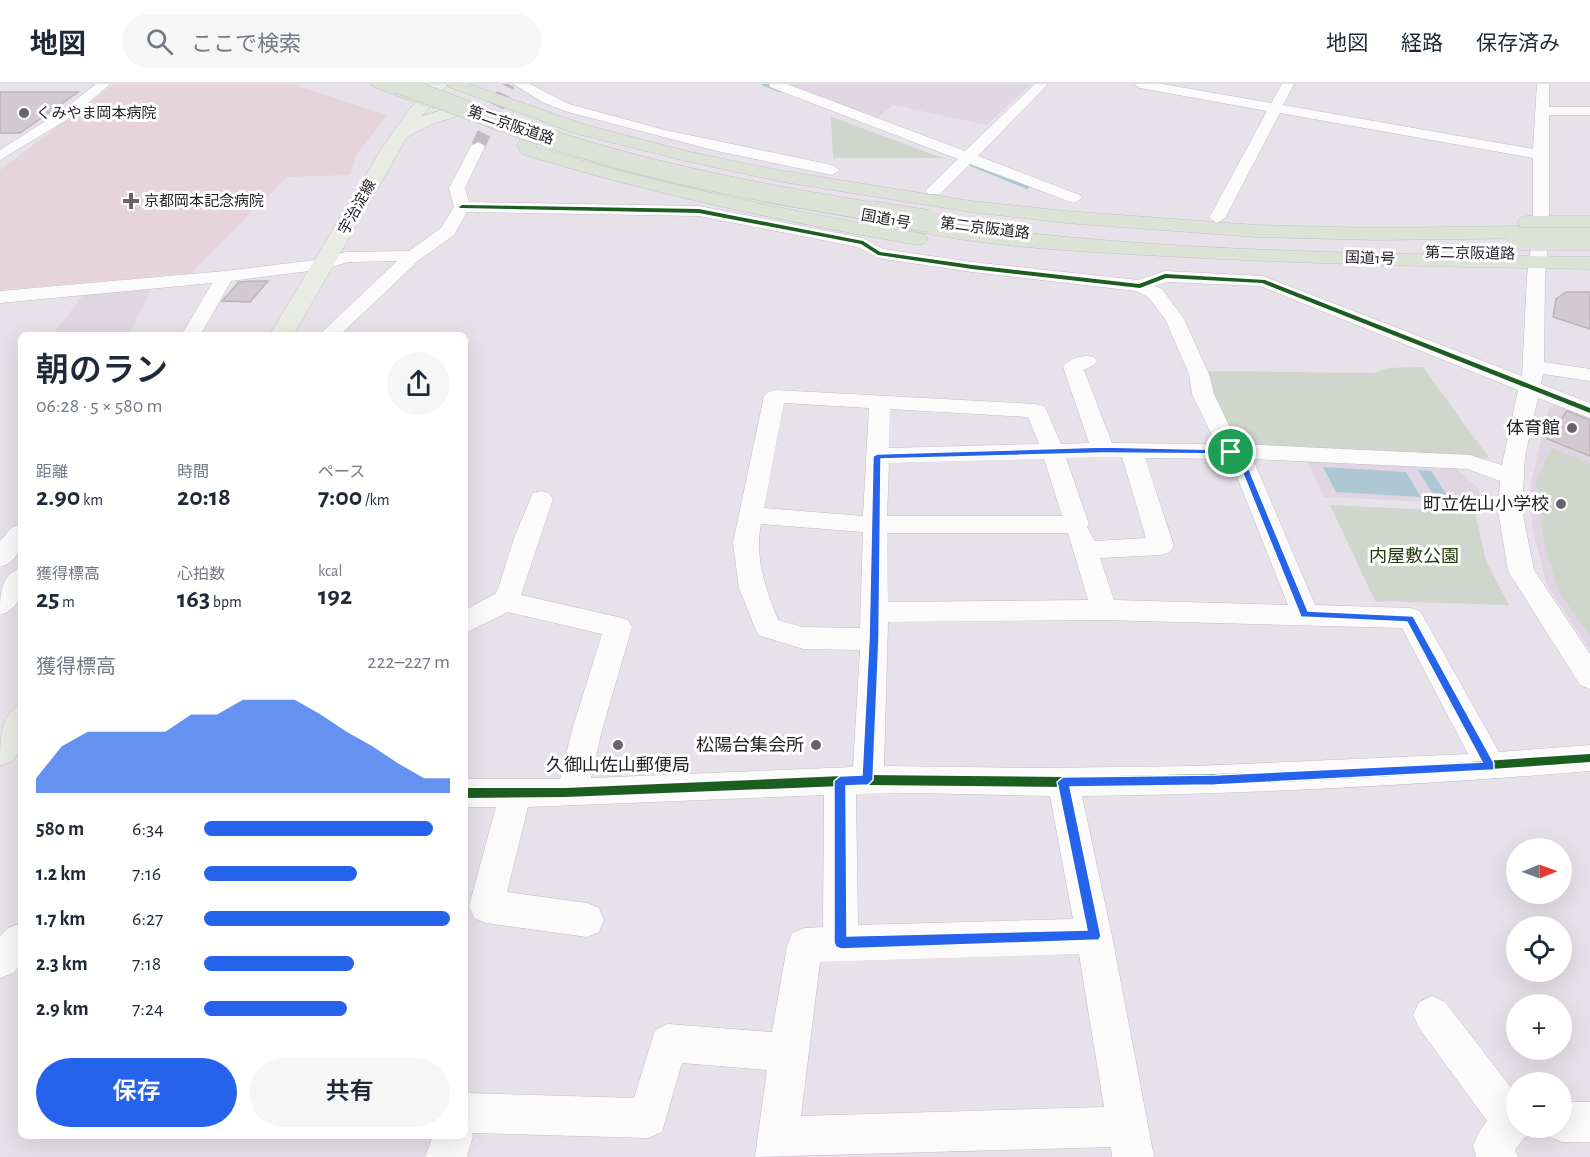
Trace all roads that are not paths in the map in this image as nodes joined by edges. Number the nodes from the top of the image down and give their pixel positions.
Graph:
1 (104, 84) edge
2 (380, 84) edge
3 (398, 84) edge
4 (455, 84) edge
5 (519, 84) edge
6 (775, 84) edge
7 (1042, 84) edge
8 (1140, 84) edge
9 (1288, 84) edge
10 (1543, 84) edge
11 (433, 90) edge
12 (517, 107) junction
13 (1275, 108) junction
14 (565, 109) junction
15 (455, 111) junction
16 (1543, 111) junction
17 (1590, 111) edge
18 (599, 129) junction
19 (401, 133) junction
20 (530, 136) junction
21 (481, 147) tunnel mouth
22 (1540, 155) junction
23 (0, 156) edge
24 (968, 158) junction
25 (832, 170) dead end
26 (934, 191) junction
27 (1074, 198) dead end
28 (461, 204) junction
29 (963, 206) junction
30 (1162, 215) junction
31 (1217, 218) junction
32 (1590, 222) edge
33 (1480, 223) junction
34 (1541, 227) junction
35 (1590, 232) edge
36 (1354, 234) junction
37 (1590, 239) edge
38 (1590, 254) edge
39 (412, 256) junction
40 (1292, 256) junction
41 (1590, 263) edge
42 (325, 264) junction
43 (1537, 269) junction
44 (1344, 273) junction
45 (225, 276) junction
46 (1590, 276) edge
47 (1140, 286) junction
48 (0, 297) edge
49 (193, 332) edge
50 (283, 332) edge
51 (332, 332) edge
52 (1087, 361) dead end
53 (1590, 375) edge
54 (1532, 378) junction
55 (880, 402) junction
56 (1590, 411) edge
57 (1103, 450) junction
58 (1131, 450) junction
59 (1053, 452) junction
60 (1234, 452) junction
61 (877, 456) junction
62 (1512, 477) junction
63 (541, 499) dead end
64 (751, 515) junction
65 (1077, 524) junction
66 (874, 525) junction
67 (18, 537) edge
68 (1086, 550) junction
69 (0, 560) edge
70 (18, 562) edge
71 (18, 582) edge
72 (505, 601) junction
73 (0, 605) edge
74 (1104, 610) junction
75 (1305, 614) junction
76 (468, 621) edge
77 (874, 625) junction
78 (1590, 677) edge
79 (18, 723) edge
80 (0, 750) edge
81 (1590, 758) edge
82 (1491, 766) junction
83 (854, 780) junction
84 (1063, 782) junction
85 (572, 792) junction
86 (468, 793) edge
87 (516, 794) junction
88 (587, 920) dead end
89 (1094, 936) junction
90 (841, 943) junction
91 (18, 944) edge
92 (0, 960) edge
93 (1432, 1015) dead end
94 (788, 1052) junction
95 (468, 1113) edge
96 (1572, 1122) edge
97 (1590, 1122) edge
98 (1506, 1128) edge
99 (452, 1139) edge
100 (1130, 1141) edge
101 (777, 1147) edge
102 (446, 1157) edge

1 - 23 street
2 - 11 highway, 国道1号
3 - 38 highway, 第二京阪道路, bridge
4 - 12 highway, 国道1号
5 - 14 street
6 - 24 street
7 - 24 street
8 - 13 street
9 - 13 street
10 - 16 street
11 - 15 highway, 国道1号
11 - 19 main road, 宇治淀線
11 - 37 highway, 第二京阪道路, bridge
12 - 14 highway
12 - 18 highway, 国道1号
13 - 22 street
13 - 31 street
14 - 18 highway
14 - 25 street
15 - 19 main road
15 - 20 highway, 国道1号
16 - 17 street
16 - 22 street
18 - 26 highway
18 - 29 highway, 国道1号
19 - 42 main road, 宇治淀線
20 - 40 highway, 国道1号
20 - 44 highway
21 - 28 street
22 - 34 street
24 - 26 street
24 - 27 street
26 - 30 highway
28 - 39 street
28 - 47 street
29 - 30 highway
29 - 36 highway, 国道1号
30 - 31 highway
31 - 33 highway
32 - 34 highway
33 - 34 highway
33 - 36 highway
34 - 35 highway, 国道1号
34 - 36 highway, 国道1号
34 - 43 street
39 - 42 street
39 - 51 street
40 - 43 highway, 国道1号
40 - 44 highway
41 - 43 highway, 国道1号
42 - 45 street
42 - 50 main road, 宇治淀線
43 - 44 highway
43 - 46 highway
43 - 54 street
45 - 48 street
45 - 49 street
47 - 54 street
47 - 60 street
52 - 57 street
53 - 54 street
54 - 56 street
54 - 62 street
55 - 59 street
55 - 61 street
55 - 64 street
57 - 58 street
57 - 59 street
58 - 60 street
58 - 68 street
59 - 61 street
59 - 65 street
60 - 62 street
60 - 75 street
61 - 66 street
62 - 78 street
63 - 72 street
64 - 66 street
64 - 77 street
65 - 66 street
65 - 68 street
66 - 77 street
67 - 69 street
68 - 74 street
69 - 70 street
71 - 73 street
72 - 76 street
72 - 85 street
74 - 75 street
74 - 77 street
75 - 82 street
77 - 83 street
79 - 80 main road
81 - 82 street
82 - 84 street
83 - 84 street
83 - 85 street
83 - 90 street
84 - 89 street
85 - 87 street
86 - 87 street
87 - 88 street
89 - 90 street
89 - 100 street
90 - 94 street
91 - 92 street
93 - 98 street
94 - 95 street
94 - 101 street
96 - 97 street
99 - 102 street
100 - 101 street

